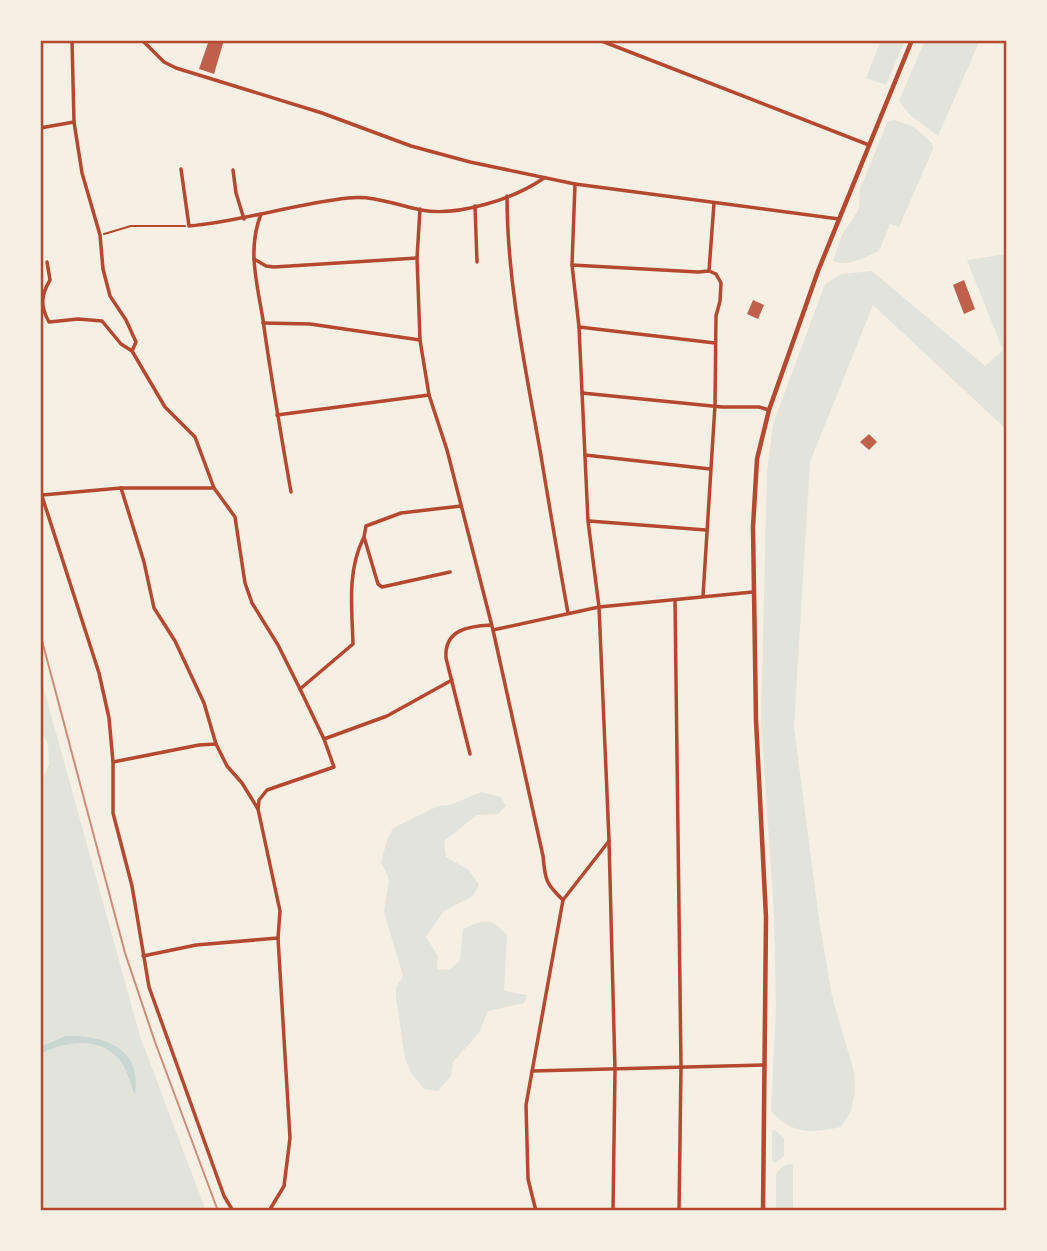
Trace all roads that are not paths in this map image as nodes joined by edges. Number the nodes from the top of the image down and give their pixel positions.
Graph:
1 (72, 40) edge
2 (142, 40) edge
3 (599, 40) edge
4 (912, 40) edge
5 (74, 122) junction
6 (40, 128) edge
7 (869, 145) junction
8 (181, 169) dead end
9 (233, 170) dead end
10 (544, 177) junction
11 (575, 184) junction
12 (507, 196) junction
13 (714, 204) junction
14 (475, 206) junction
15 (419, 209) junction
16 (261, 214) junction
17 (244, 219) junction
18 (839, 219) junction
19 (253, 258) junction
20 (417, 258) junction
21 (477, 261) dead end
22 (47, 262) dead end
23 (572, 265) junction
24 (709, 271) junction
25 (263, 323) junction
26 (579, 327) junction
27 (420, 340) junction
28 (715, 343) junction
29 (132, 351) junction
30 (582, 393) junction
31 (429, 395) junction
32 (715, 405) junction
33 (769, 410) junction
34 (277, 415) junction
35 (585, 455) junction
36 (710, 469) junction
37 (121, 488) junction
38 (214, 488) junction
39 (41, 492) edge
40 (291, 492) dead end
41 (461, 506) junction
42 (588, 521) junction
43 (706, 530) junction
44 (364, 537) junction
45 (450, 572) dead end
46 (753, 592) junction
47 (703, 596) junction
48 (675, 600) junction
49 (599, 607) junction
50 (568, 613) junction
51 (492, 627) junction
52 (452, 680) junction
53 (300, 690) junction
54 (324, 739) junction
55 (216, 744) junction
56 (470, 754) dead end
57 (113, 762) junction
58 (258, 809) junction
59 (609, 840) junction
60 (564, 900) junction
61 (278, 938) junction
62 (143, 956) junction
63 (765, 1065) junction
64 (681, 1067) junction
65 (615, 1070) junction
66 (532, 1071) junction
67 (233, 1211) edge
68 (269, 1211) edge
69 (536, 1211) edge
70 (613, 1211) edge
71 (680, 1211) edge
72 (763, 1211) edge

1 - 5 street
2 - 10 street
3 - 7 street
4 - 7 main road
5 - 6 street
5 - 29 street
7 - 18 main road
8 - 17 street
9 - 17 street
10 - 11 street
10 - 12 street
11 - 13 street
11 - 23 street
12 - 14 street
12 - 50 street
13 - 18 street
13 - 24 street
14 - 15 street
14 - 21 street
15 - 16 street
15 - 20 street
16 - 17 street
16 - 19 street
18 - 33 main road
19 - 20 street
19 - 25 street
20 - 27 street
22 - 29 street
23 - 24 street
23 - 26 street
24 - 28 street
25 - 27 street
25 - 34 street
26 - 28 street
26 - 30 street
27 - 31 street
28 - 32 street
29 - 38 street
30 - 32 street
30 - 35 street
31 - 34 street
31 - 41 street
32 - 33 street
32 - 36 street
33 - 46 main road
34 - 40 street
35 - 36 street
35 - 42 street
36 - 43 street
37 - 38 street
37 - 39 street
37 - 55 street
38 - 53 street
39 - 57 street
41 - 44 street
41 - 51 street
42 - 43 street
42 - 49 street
43 - 47 street
44 - 45 street
44 - 53 street
46 - 47 street
46 - 63 main road
47 - 48 street
48 - 49 street
48 - 64 street
49 - 50 street
49 - 59 street
50 - 51 street
51 - 52 street
51 - 60 street
52 - 54 street
52 - 56 street
53 - 54 street
54 - 58 street
55 - 57 street
55 - 58 street
57 - 62 street
58 - 61 street
59 - 60 street
59 - 65 street
60 - 66 street
61 - 62 street
61 - 68 street
62 - 67 street
63 - 64 street
63 - 72 main road
64 - 65 street
64 - 71 street
65 - 66 street
65 - 70 street
66 - 69 street

